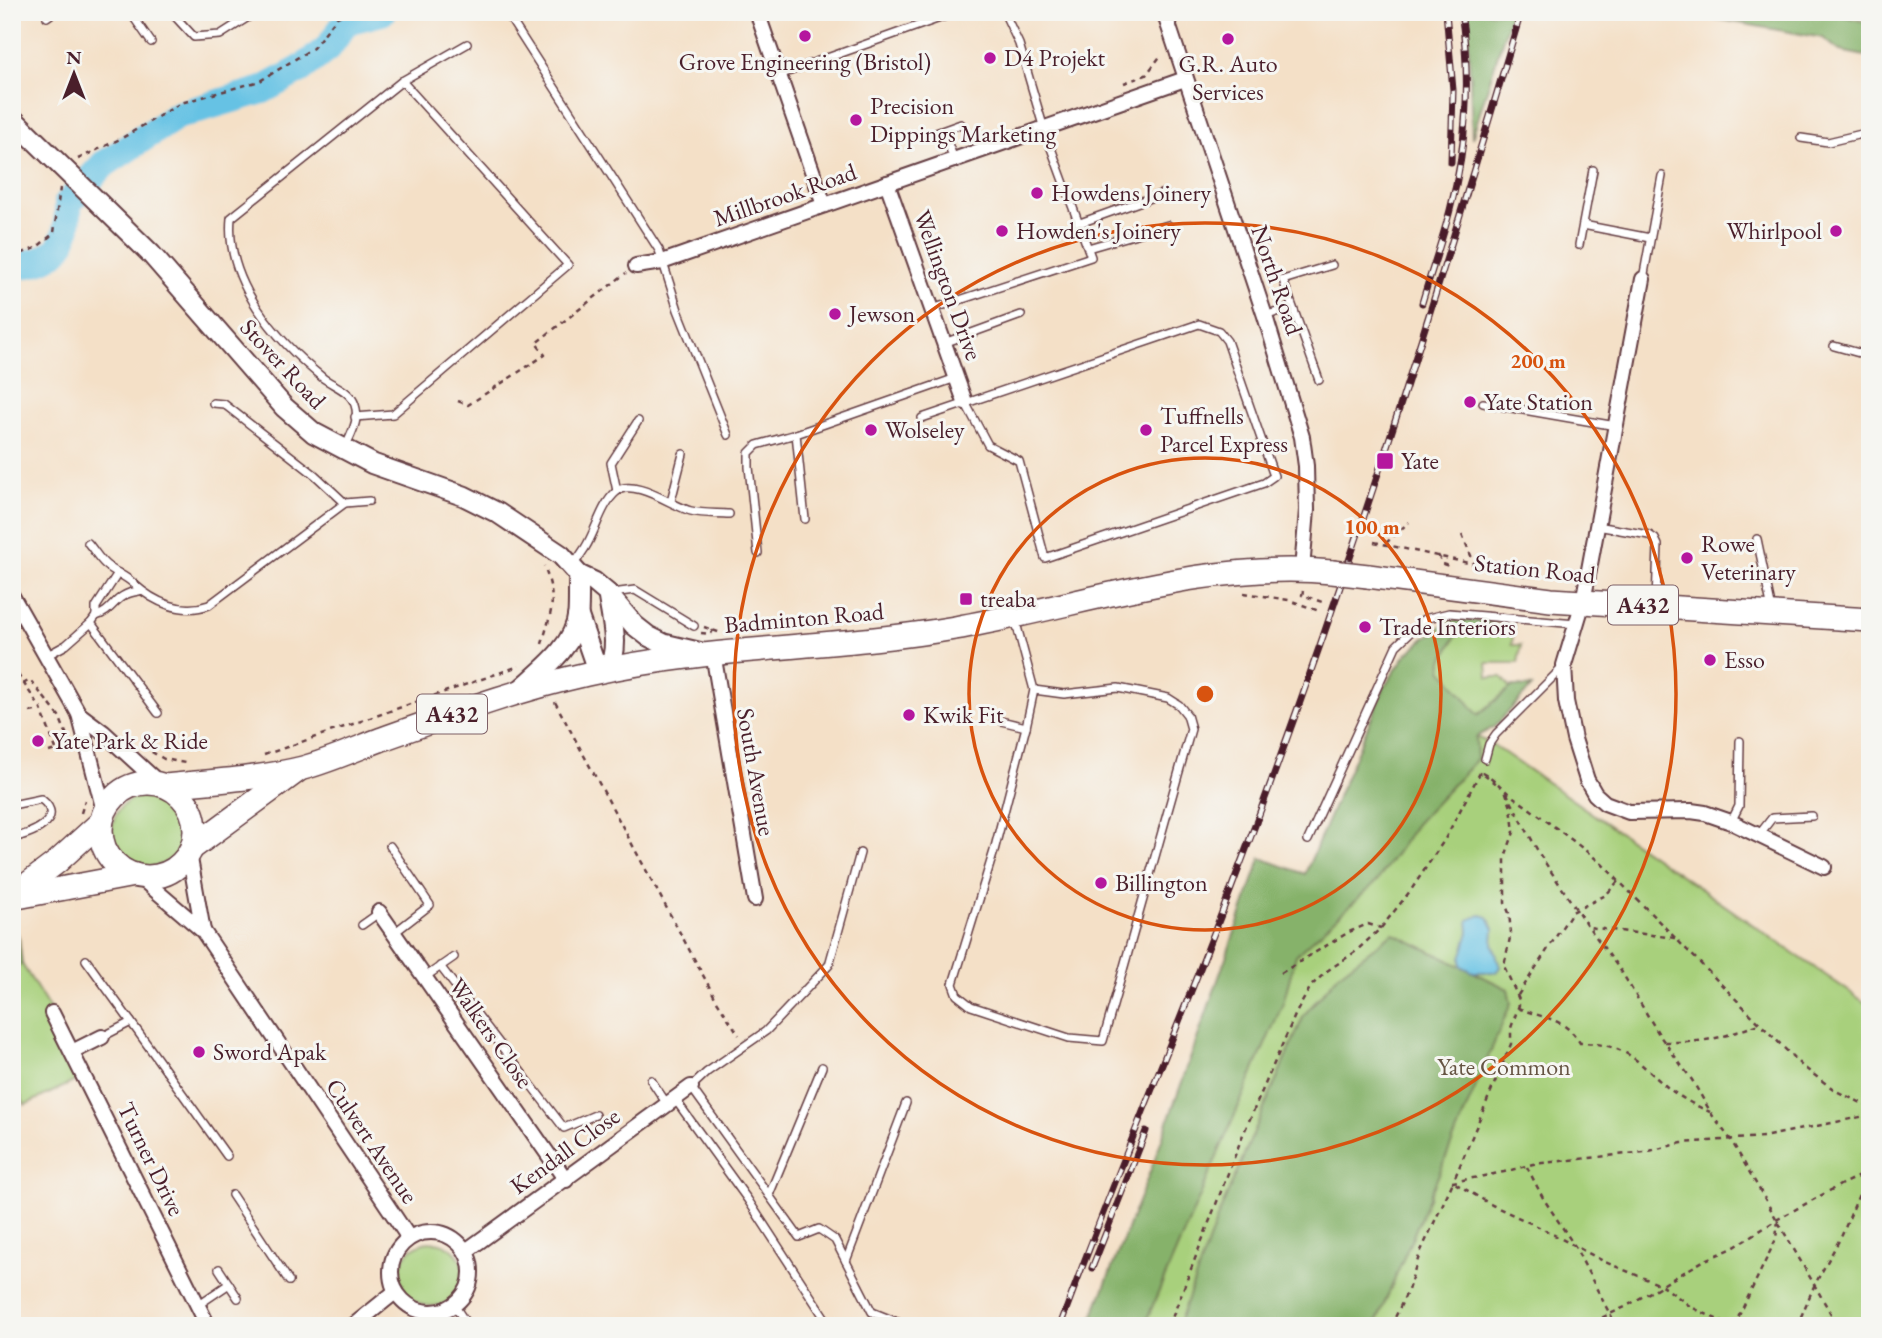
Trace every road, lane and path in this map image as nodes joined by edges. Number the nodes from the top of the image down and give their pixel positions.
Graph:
1 (130, 12) edge
2 (171, 12) edge
3 (256, 12) edge
4 (349, 12) edge
5 (506, 12) edge
6 (757, 12) edge
7 (957, 12) edge
8 (1004, 12) edge
9 (1164, 12) edge
10 (151, 42) dead end
11 (467, 44) dead end
12 (1160, 57) dead end
13 (779, 75) junction
14 (1185, 79) junction
15 (402, 82) junction
16 (1122, 84) dead end
17 (12, 118) edge
18 (961, 124) dead end
19 (1044, 129) junction
20 (943, 131) junction
21 (1870, 132) edge
22 (925, 136) dead end
23 (1801, 138) dead end
24 (91, 152) dead end
25 (954, 159) junction
26 (1593, 170) dead end
27 (1662, 176) dead end
28 (65, 178) junction
29 (887, 183) junction
30 (1164, 193) dead end
31 (824, 205) junction
32 (1080, 223) junction
33 (1168, 225) dead end
34 (1583, 225) junction
35 (1650, 238) junction
36 (1579, 245) dead end
37 (1088, 248) junction
38 (12, 257) edge
39 (662, 262) junction
40 (1332, 265) dead end
41 (636, 266) dead end
42 (620, 276) dead end
43 (1643, 279) joint
44 (1292, 307) junction
45 (932, 309) junction
46 (1021, 315) dead end
47 (1265, 316) junction
48 (944, 343) junction
49 (1834, 346) dead end
50 (1870, 356) edge
51 (957, 378) junction
52 (1319, 380) dead end
53 (458, 401) dead end
54 (965, 402) junction
55 (213, 403) dead end
56 (1483, 403) dead end
57 (355, 417) junction
58 (922, 418) dead end
59 (638, 421) dead end
60 (1616, 426) junction
61 (796, 434) junction
62 (728, 435) dead end
63 (345, 450) junction
64 (683, 454) dead end
65 (617, 491) junction
66 (369, 501) dead end
67 (671, 501) junction
68 (345, 503) junction
69 (729, 514) dead end
70 (805, 519) dead end
71 (1409, 522) dead end
72 (1597, 526) junction
73 (1462, 534) dead end
74 (1757, 539) dead end
75 (1374, 542) dead end
76 (88, 543) dead end
77 (1385, 544) junction
78 (758, 553) dead end
79 (1438, 555) junction
80 (541, 560) dead end
81 (1474, 563) junction
82 (1443, 565) dead end
83 (576, 571) junction
84 (1319, 571) junction
85 (118, 573) junction
86 (139, 591) junction
87 (1235, 592) dead end
88 (607, 593) junction
89 (12, 596) edge
90 (1551, 600) junction
91 (1583, 602) junction
92 (1655, 606) junction
93 (1319, 611) dead end
94 (1773, 614) junction
95 (578, 615) junction
96 (1014, 615) junction
97 (96, 616) junction
98 (1870, 620) edge
99 (91, 623) junction
100 (1576, 624) junction
101 (694, 626) dead end
102 (541, 649) dead end
103 (710, 653) junction
104 (46, 656) junction
105 (529, 663) dead end
106 (1564, 665) junction
107 (12, 666) edge
108 (608, 669) junction
109 (13, 671) edge
110 (23, 684) junction
111 (545, 684) junction
112 (520, 690) junction
113 (1034, 690) junction
114 (41, 709) junction
115 (30, 712) dead end
116 (158, 713) dead end
117 (79, 714) junction
118 (1001, 721) dead end
119 (1026, 727) junction
120 (1740, 741) dead end
121 (76, 744) dead end
122 (139, 745) dead end
123 (71, 746) junction
124 (57, 750) junction
125 (49, 752) dead end
126 (263, 755) dead end
127 (1485, 758) joint
128 (193, 764) dead end
129 (302, 768) junction
130 (1482, 772) junction
131 (163, 785) junction
132 (1505, 790) junction
133 (86, 793) dead end
134 (12, 805) edge
135 (1812, 816) dead end
136 (94, 817) junction
137 (1731, 822) junction
138 (1758, 837) junction
139 (12, 838) edge
140 (1308, 840) dead end
141 (390, 846) dead end
142 (190, 851) junction
143 (860, 853) dead end
144 (1824, 867) dead end
145 (137, 876) junction
146 (1619, 880) junction
147 (12, 897) edge
148 (755, 899) dead end
149 (1577, 910) junction
150 (379, 912) joint
151 (362, 925) dead end
152 (1588, 927) junction
153 (1381, 928) junction
154 (203, 930) junction
155 (394, 933) junction
156 (1675, 938) junction
157 (454, 957) dead end
158 (86, 960) dead end
159 (440, 966) junction
160 (1281, 973) dead end
161 (424, 978) junction
162 (1518, 995) junction
163 (1518, 1008) junction
164 (52, 1013) dead end
165 (131, 1022) junction
166 (1759, 1024) junction
167 (102, 1037) joint
168 (730, 1041) dead end
169 (1665, 1042) junction
170 (72, 1052) junction
171 (822, 1067) dead end
172 (651, 1080) dead end
173 (691, 1087) junction
174 (671, 1101) junction
175 (905, 1103) dead end
176 (1870, 1108) edge
177 (1710, 1112) junction
178 (595, 1115) dead end
179 (1870, 1115) edge
180 (1731, 1140) junction
181 (228, 1156) dead end
182 (1527, 1166) junction
183 (1869, 1171) edge
184 (566, 1180) junction
185 (1453, 1182) junction
186 (232, 1195) dead end
187 (768, 1195) junction
188 (1778, 1219) junction
189 (409, 1238) junction
190 (1574, 1245) junction
191 (466, 1251) junction
192 (846, 1261) junction
193 (219, 1269) dead end
194 (289, 1281) dead end
195 (229, 1284) junction
196 (1663, 1286) junction
197 (1814, 1286) junction
198 (395, 1292) junction
199 (238, 1298) dead end
200 (198, 1305) junction
201 (454, 1306) junction
202 (1611, 1314) junction
203 (208, 1326) edge
204 (353, 1326) edge
205 (468, 1326) edge
206 (830, 1326) edge
207 (907, 1326) edge
208 (1169, 1326) edge
209 (1391, 1326) edge
210 (1584, 1326) edge
211 (1616, 1326) edge
212 (1732, 1326) edge
213 (1797, 1326) edge
214 (1838, 1326) edge

1 - 10 lane
2 - 3 lane
4 - 24 path
5 - 39 lane
6 - 13 street
7 - 13 lane
8 - 19 lane
9 - 14 street, North Road
11 - 15 lane
12 - 16 path
13 - 31 street
14 - 19 street, Millbrook Road
14 - 47 street, North Road
15 - 57 lane
15 - 57 lane
17 - 28 main road, Stover Road
18 - 20 lane
19 - 25 street, Millbrook Road
19 - 32 lane
20 - 22 lane
20 - 25 lane
21 - 23 lane
25 - 29 street, Millbrook Road
26 - 34 lane
27 - 35 lane
28 - 38 path
28 - 63 main road, Stover Road
29 - 31 street, Millbrook Road
29 - 45 street, Wellington Drive
30 - 32 lane
31 - 39 street, Millbrook Road
32 - 37 lane
33 - 37 lane
34 - 35 lane
34 - 36 lane
35 - 43 lane
37 - 45 lane
39 - 41 street, Millbrook Road
39 - 62 lane
40 - 44 lane
42 - 53 path
43 - 60 street
44 - 47 lane
44 - 52 lane
45 - 48 street, Wellington Drive
46 - 48 lane
47 - 84 street, North Road
48 - 51 street, Wellington Drive
49 - 50 lane
51 - 54 street, Wellington Drive
51 - 61 lane
54 - 54 lane
54 - 58 lane
55 - 68 lane
56 - 60 lane
57 - 63 lane
59 - 65 lane
60 - 72 street
61 - 70 lane
61 - 78 lane
63 - 83 main road, Stover Road
64 - 67 lane
65 - 67 lane
65 - 83 lane
66 - 68 lane
67 - 69 lane
68 - 86 lane
71 - 77 path
72 - 91 street
72 - 92 lane
73 - 81 path
74 - 94 lane
75 - 77 path
76 - 85 lane
77 - 79 path
79 - 81 path
79 - 82 path
80 - 102 path
81 - 90 path
83 - 88 main road, Stover Road
83 - 95 main road
84 - 90 main road, Station Road / A432, bridge
84 - 96 main road, Badminton Road / A432
85 - 86 lane
85 - 97 lane
86 - 97 lane
87 - 93 path
88 - 101 lane
88 - 103 main road, Stover Road
88 - 108 main road
89 - 104 street
90 - 91 main road, Station Road / A432
91 - 92 main road, Station Road / A432
91 - 100 street
92 - 94 main road, Station Road / A432
94 - 98 main road, Station Road / A432
95 - 108 main road
95 - 112 main road
96 - 103 main road, Badminton Road / A432
96 - 113 lane
97 - 99 lane
99 - 104 lane
99 - 116 lane
100 - 106 street
100 - 140 lane
103 - 108 main road, Badminton Road / A432
103 - 148 street, South Avenue
104 - 117 street
105 - 126 path
106 - 127 lane
106 - 137 street
107 - 109 path
108 - 111 main road, Badminton Road / A432
109 - 110 path
110 - 114 path
110 - 123 path
111 - 112 main road, Badminton Road / A432
111 - 168 path
112 - 129 main road, Badminton Road / A432
113 - 119 lane
113 - 119 lane
114 - 115 path
114 - 124 path
117 - 131 street
117 - 136 street
118 - 119 lane
120 - 137 lane
121 - 123 path
122 - 128 path
123 - 124 path
124 - 125 path
127 - 130 path
129 - 131 main road, Badminton Road / A432
129 - 142 main road, Badminton Road / A432
130 - 132 path
130 - 153 path
131 - 136 main road
131 - 142 main road
132 - 146 path
132 - 149 path
132 - 162 path
133 - 136 path
134 - 139 lane
135 - 138 lane
136 - 145 main road
136 - 147 main road
137 - 138 street
138 - 144 street
141 - 155 lane
142 - 145 main road
142 - 154 street, Culvert Avenue
143 - 173 lane
145 - 147 main road
145 - 154 street, Culvert Avenue
146 - 149 path
146 - 156 path
149 - 152 path
149 - 162 path
150 - 151 lane
150 - 155 street, Walkers Close
152 - 156 path
152 - 169 path
153 - 160 path
153 - 208 path
154 - 189 street, Culvert Avenue
155 - 161 street, Walkers Close
156 - 166 path
157 - 159 lane
158 - 165 lane
159 - 161 lane
159 - 178 lane
161 - 184 street, Walkers Close
162 - 163 path
163 - 177 path
163 - 185 path
164 - 170 street, Turner Drive
165 - 167 lane
165 - 181 lane
166 - 169 path
166 - 176 path
167 - 170 street
169 - 177 path
170 - 200 street, Turner Drive
171 - 187 lane
172 - 174 lane
173 - 174 street, Kendall Close
173 - 187 lane
174 - 184 street, Kendall Close
174 - 206 lane
175 - 192 lane
177 - 180 path
179 - 180 path
180 - 182 path
180 - 188 path
182 - 185 path
182 - 190 path
183 - 188 path
183 - 197 path
184 - 191 street, Kendall Close
185 - 190 path
185 - 209 path
186 - 194 lane
187 - 192 lane
188 - 196 path
188 - 197 path
188 - 212 path
189 - 191 street
189 - 198 street
190 - 196 path
190 - 202 path
191 - 201 street
192 - 207 lane
193 - 195 lane
195 - 199 lane
195 - 200 lane
196 - 202 path
196 - 212 path
197 - 213 path
197 - 214 path
198 - 201 street
198 - 204 street
200 - 203 street, Turner Drive
201 - 205 lane
202 - 210 path
202 - 211 path

